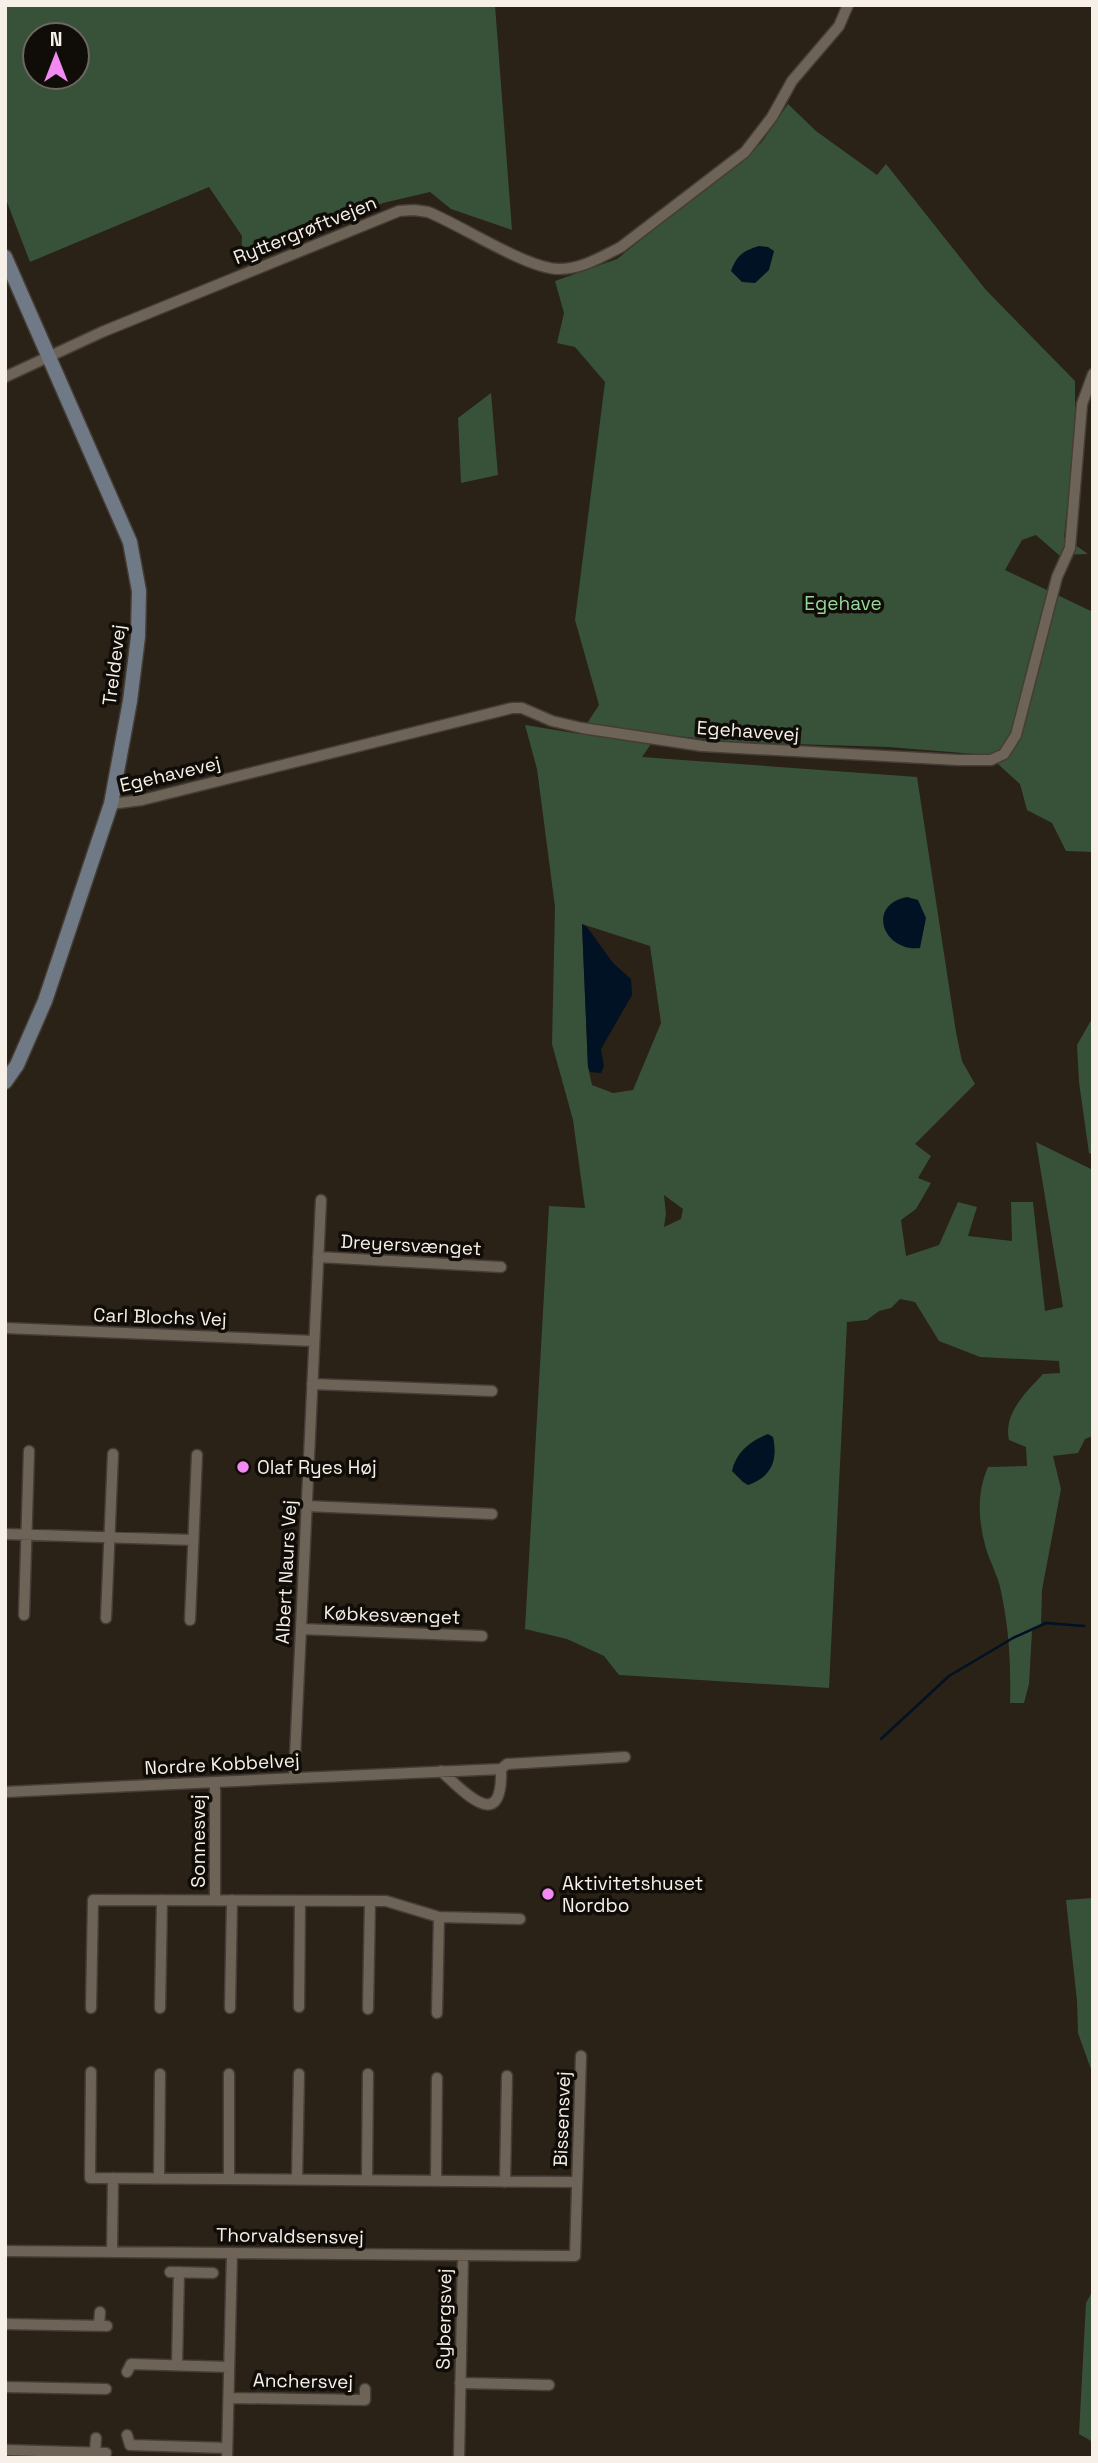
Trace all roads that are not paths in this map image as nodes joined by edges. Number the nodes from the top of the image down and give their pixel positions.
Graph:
1 (848, 5) edge
2 (5, 257) edge
3 (48, 357) junction
4 (1093, 374) edge
5 (5, 377) edge
6 (111, 804) junction
7 (5, 1082) edge
8 (321, 1200) dead end
9 (318, 1257) junction
10 (501, 1267) dead end
11 (5, 1328) edge
12 (314, 1340) junction
13 (312, 1384) junction
14 (492, 1391) dead end
15 (29, 1451) dead end
16 (113, 1454) dead end
17 (197, 1455) dead end
18 (306, 1506) junction
19 (492, 1514) dead end
20 (5, 1534) edge
21 (26, 1535) junction
22 (111, 1538) junction
23 (192, 1540) junction
24 (24, 1615) dead end
25 (106, 1618) dead end
26 (190, 1620) dead end
27 (301, 1629) junction
28 (482, 1636) dead end
29 (625, 1758) dead end
30 (501, 1769) junction
31 (441, 1772) junction
32 (294, 1778) junction
33 (215, 1782) junction
34 (5, 1792) edge
35 (215, 1899) junction
36 (232, 1899) junction
37 (162, 1900) junction
38 (300, 1901) junction
39 (370, 1901) junction
40 (439, 1917) junction
41 (520, 1919) dead end
42 (438, 1998) junction
43 (450, 1998) dead end
44 (299, 2007) dead end
45 (91, 2008) dead end
46 (160, 2008) dead end
47 (230, 2008) dead end
48 (368, 2009) dead end
49 (437, 2012) dead end
50 (581, 2056) dead end
51 (160, 2074) dead end
52 (229, 2074) dead end
53 (299, 2074) dead end
54 (368, 2074) dead end
55 (507, 2076) dead end
56 (437, 2077) dead end
57 (95, 2079) dead end
58 (113, 2178) junction
59 (159, 2179) junction
60 (229, 2179) junction
61 (297, 2179) junction
62 (367, 2180) junction
63 (436, 2181) junction
64 (505, 2182) junction
65 (577, 2182) junction
66 (5, 2251) edge
67 (112, 2252) junction
68 (232, 2253) junction
69 (463, 2255) junction
70 (575, 2256) joint
71 (213, 2273) dead end
72 (100, 2312) dead end
73 (5, 2324) edge
74 (177, 2365) junction
75 (229, 2367) junction
76 (127, 2372) dead end
77 (95, 2375) dead end
78 (460, 2383) junction
79 (549, 2385) dead end
80 (5, 2387) edge
81 (365, 2389) dead end
82 (229, 2398) junction
83 (127, 2435) dead end
84 (96, 2438) dead end
85 (5, 2450) edge
86 (227, 2453) edge
87 (459, 2458) edge

1 - 3 street, Ryttergrøftvejen
2 - 3 street, Treldevej
3 - 5 street, Ryttergrøftvejen
3 - 6 street, Treldevej
4 - 6 street, Egehavevej
6 - 7 street, Treldevej
8 - 9 street, Albert Naurs Vej
9 - 10 street, Dreyersvænget
9 - 12 street, Albert Naurs Vej
11 - 12 street, Carl Blochs Vej
12 - 13 street, Albert Naurs Vej
13 - 14 street
13 - 18 street, Albert Naurs Vej
15 - 21 street
16 - 22 street
17 - 23 street
18 - 19 street
18 - 27 street, Albert Naurs Vej
20 - 21 street
21 - 22 street
21 - 24 street
22 - 23 street
22 - 25 street
23 - 26 street
27 - 28 street, Købkesvænget
27 - 32 street, Albert Naurs Vej
29 - 30 street, Nordre Kobbelvej
30 - 31 street, Nordre Kobbelvej
30 - 31 street
31 - 32 street, Nordre Kobbelvej
32 - 33 street, Nordre Kobbelvej
33 - 34 street, Nordre Kobbelvej
33 - 35 street, Sonnesvej
35 - 36 street, Sonnesvej
35 - 37 street, Sonnesvej
36 - 38 street, Sonnesvej
36 - 47 street, Sonnesvej
37 - 45 street, Sonnesvej
37 - 46 street, Sonnesvej
38 - 39 street, Sonnesvej
38 - 44 street
39 - 40 street, Sonnesvej
39 - 48 street
40 - 41 street, Sonnesvej
40 - 42 street
42 - 43 street
42 - 49 street
50 - 65 street, Bissensvej
51 - 59 street
52 - 60 street
53 - 61 street
54 - 62 street
55 - 64 street
56 - 63 street
57 - 58 street, Bissensvej
58 - 59 street, Bissensvej
58 - 67 street
59 - 60 street, Bissensvej
60 - 61 street, Bissensvej
61 - 62 street, Bissensvej
62 - 63 street, Bissensvej
63 - 64 street, Bissensvej
64 - 65 street, Bissensvej
65 - 70 street, Bissensvej
66 - 67 street, Thorvaldsensvej
67 - 68 street, Thorvaldsensvej
68 - 69 street, Thorvaldsensvej
68 - 75 street, Anchersvej
69 - 70 street, Thorvaldsensvej
69 - 78 street, Sybergsvej
71 - 74 street
72 - 73 street
74 - 75 street, Anchersvej
74 - 76 street, Anchersvej
75 - 82 street, Anchersvej
77 - 80 street
78 - 79 street, Sybergsvej
78 - 87 street, Sybergsvej
81 - 82 street, Anchersvej
82 - 86 street, Anchersvej
83 - 86 street, Anchersvej
84 - 85 street

